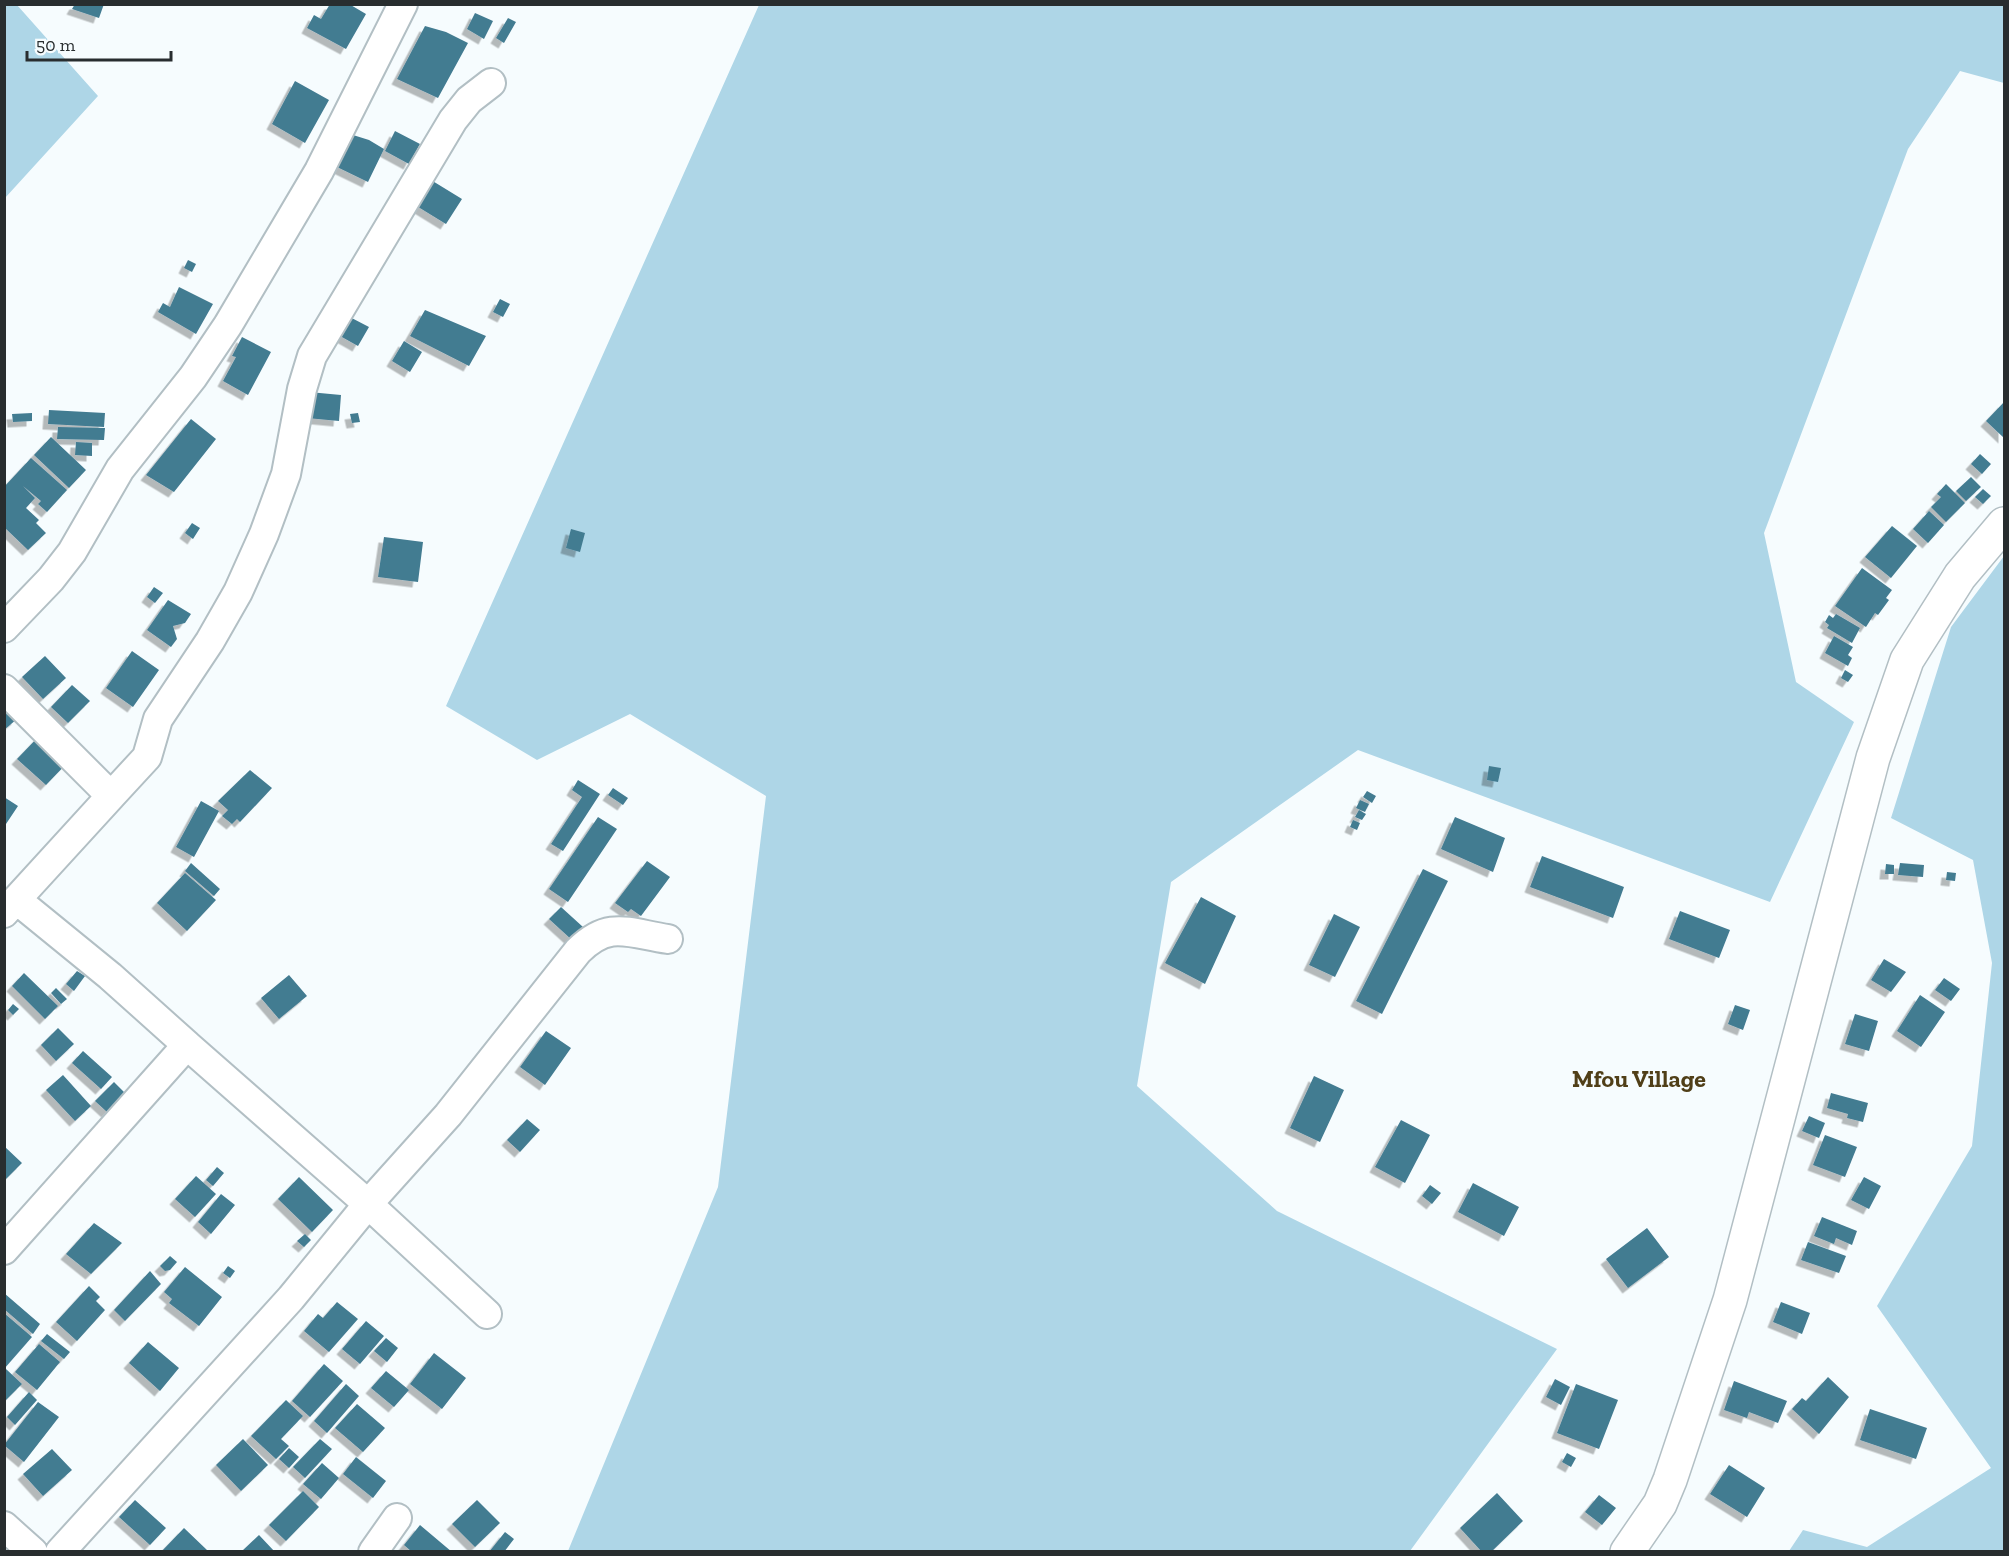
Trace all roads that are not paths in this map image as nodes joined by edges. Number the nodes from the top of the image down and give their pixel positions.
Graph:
1 (403, 4) edge
2 (491, 83) dead end
3 (2004, 524) edge
4 (4, 628) edge
5 (4, 689) edge
6 (111, 796) junction
7 (11, 907) edge
8 (668, 939) dead end
9 (187, 1045) junction
10 (368, 1204) junction
11 (4, 1250) edge
12 (487, 1314) dead end
13 (397, 1518) dead end
14 (4, 1526) edge
15 (33, 1551) edge
16 (60, 1551) edge
17 (372, 1551) edge
18 (1627, 1551) edge

1 - 4 street
2 - 6 street
3 - 18 main road
5 - 6 street
6 - 7 street
7 - 9 street
8 - 10 street
9 - 10 street
9 - 11 street
10 - 12 street
10 - 16 street
13 - 17 street
14 - 15 street

